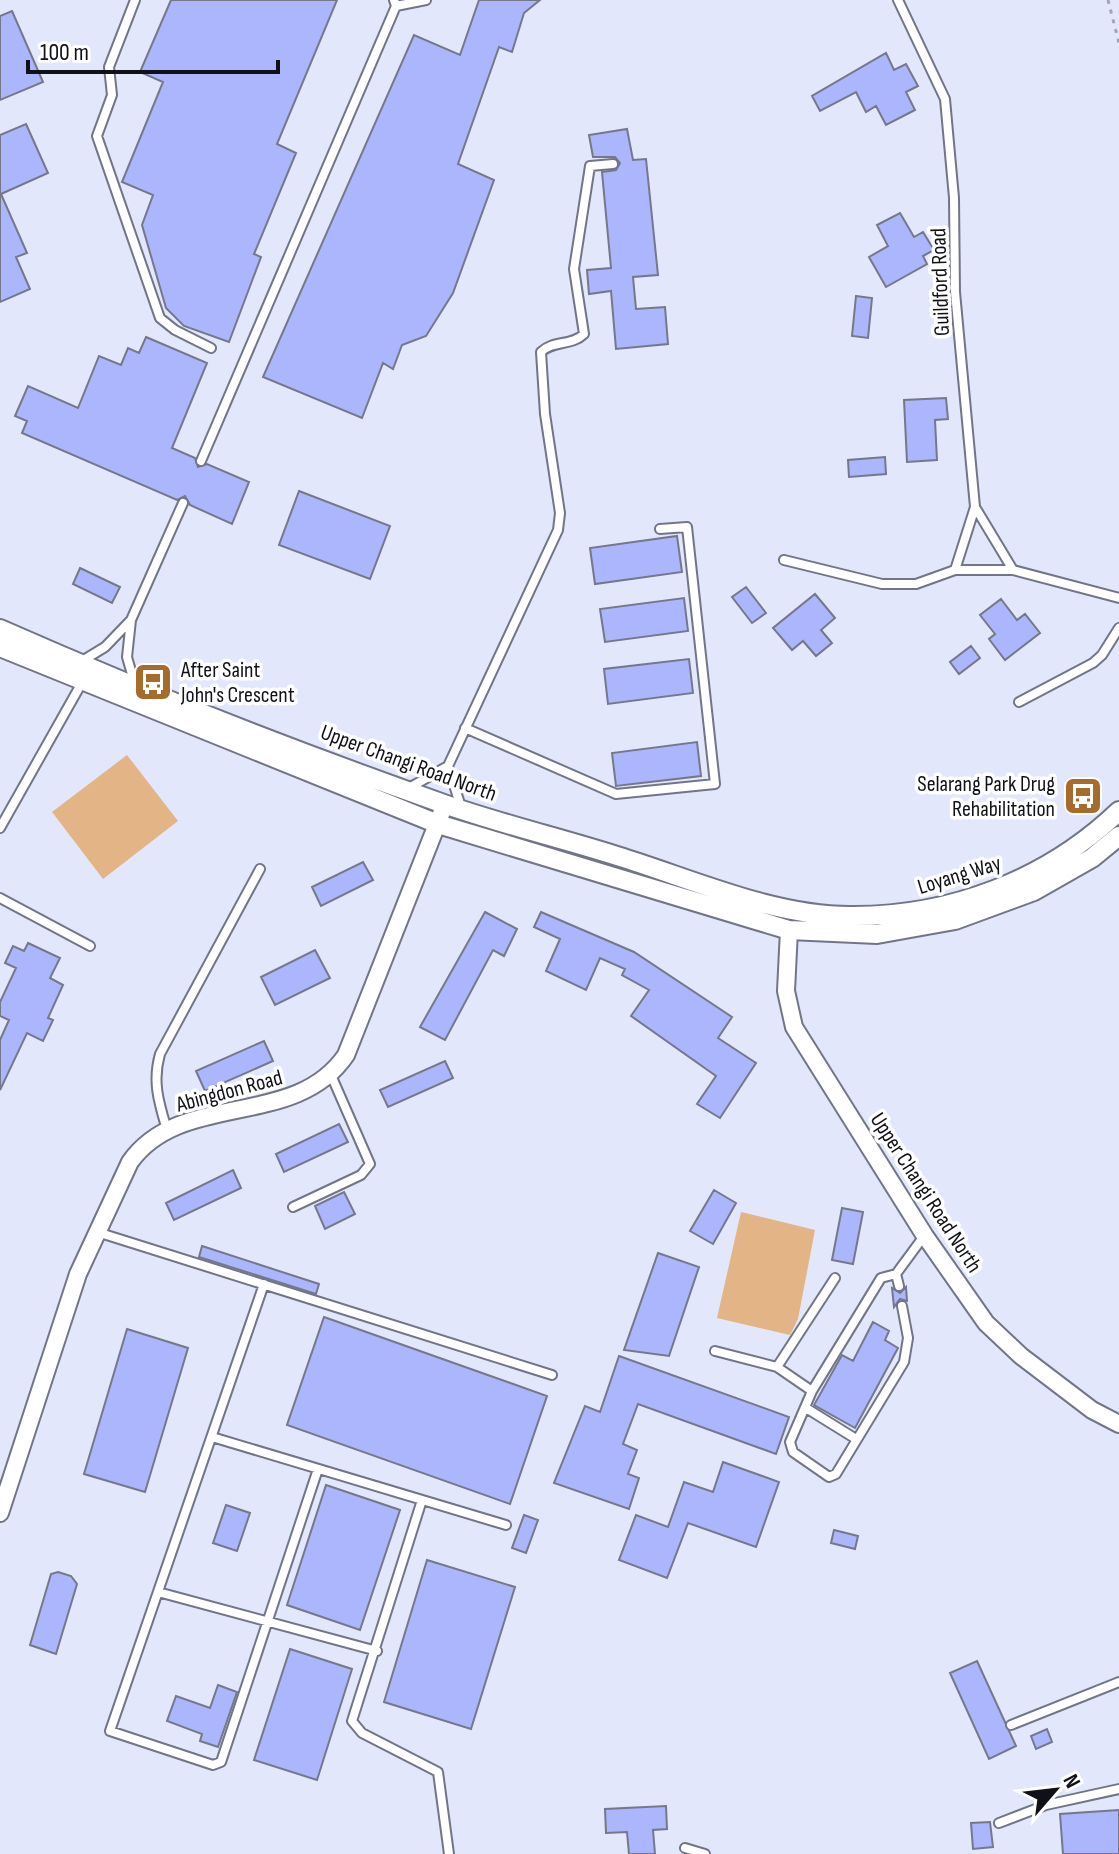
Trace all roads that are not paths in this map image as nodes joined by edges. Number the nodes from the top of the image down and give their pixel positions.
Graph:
1 (135, 0) edge
2 (426, 0) edge
3 (898, 0) edge
4 (395, 3) edge
5 (613, 164) dead end
6 (211, 348) dead end
7 (201, 461) dead end
8 (183, 503) dead end
9 (975, 507) junction
10 (660, 529) dead end
11 (784, 560) dead end
12 (955, 570) junction
13 (1013, 570) junction
14 (1119, 598) edge
15 (131, 620) junction
16 (1119, 628) edge
17 (0, 629) edge
18 (0, 647) edge
19 (83, 671) junction
20 (135, 685) junction
21 (1019, 702) dead end
22 (465, 728) junction
23 (448, 766) junction
24 (406, 789) junction
25 (454, 807) junction
26 (1119, 811) edge
27 (438, 824) junction
28 (0, 828) edge
29 (1119, 836) edge
30 (260, 869) dead end
31 (0, 898) edge
32 (791, 910) junction
33 (789, 930) junction
34 (821, 934) joint
35 (90, 946) dead end
36 (331, 1075) junction
37 (167, 1130) junction
38 (293, 1207) dead end
39 (97, 1232) junction
40 (925, 1236) junction
41 (896, 1274) junction
42 (835, 1278) dead end
43 (264, 1284) junction
44 (899, 1286) dead end
45 (902, 1306) dead end
46 (715, 1351) dead end
47 (777, 1367) junction
48 (552, 1375) dead end
49 (812, 1391) junction
50 (806, 1408) junction
51 (1119, 1424) edge
52 (212, 1437) junction
53 (856, 1439) junction
54 (318, 1469) junction
55 (422, 1500) junction
56 (0, 1513) edge
57 (506, 1525) dead end
58 (158, 1592) junction
59 (268, 1622) junction
60 (377, 1651) junction
61 (1119, 1682) edge
62 (1011, 1725) dead end
63 (1119, 1789) edge
64 (999, 1823) dead end
65 (685, 1848) dead end
66 (449, 1854) edge
67 (705, 1854) edge

1 - 6 lane
2 - 4 lane
3 - 9 lane, Guildford Road
4 - 7 lane
5 - 22 lane
8 - 15 lane
9 - 12 lane, Guildford Road
9 - 13 lane
10 - 22 lane
11 - 12 lane
12 - 13 lane
13 - 14 lane
15 - 19 lane
15 - 20 lane
16 - 21 lane
17 - 19 street, Upper Changi Road North
18 - 19 street, Upper Changi Road North
19 - 20 street, Upper Changi Road North
19 - 27 street, Upper Changi Road North
19 - 28 lane
20 - 24 street, Upper Changi Road North
22 - 23 lane
23 - 24 lane
23 - 25 lane
24 - 25 street, Upper Changi Road North
25 - 27 street, Abingdon Road
25 - 32 street, Upper Changi Road North
26 - 32 street, Loyang Way
27 - 33 street, Upper Changi Road North
27 - 36 street, Abingdon Road
29 - 34 street, Loyang Way
30 - 37 lane
31 - 35 lane
32 - 33 lane, Upper Changi Road North
33 - 34 street, Upper Changi Road North
33 - 40 street, Upper Changi Road North
36 - 37 street, Abingdon Road
36 - 38 lane
37 - 39 street, Abingdon Road
39 - 43 lane
39 - 56 street, Abingdon Road
40 - 41 lane
40 - 51 street, Upper Changi Road North
41 - 44 lane
41 - 49 lane
42 - 47 lane
43 - 48 lane
43 - 52 lane
45 - 53 lane
46 - 47 lane
47 - 49 lane
49 - 50 lane
50 - 53 lane
50 - 53 lane
52 - 54 lane
52 - 58 lane
54 - 55 lane
54 - 59 lane
55 - 57 lane
55 - 60 lane
58 - 59 lane
58 - 59 lane
59 - 60 lane
60 - 66 lane
61 - 62 lane
63 - 64 lane
65 - 67 lane

